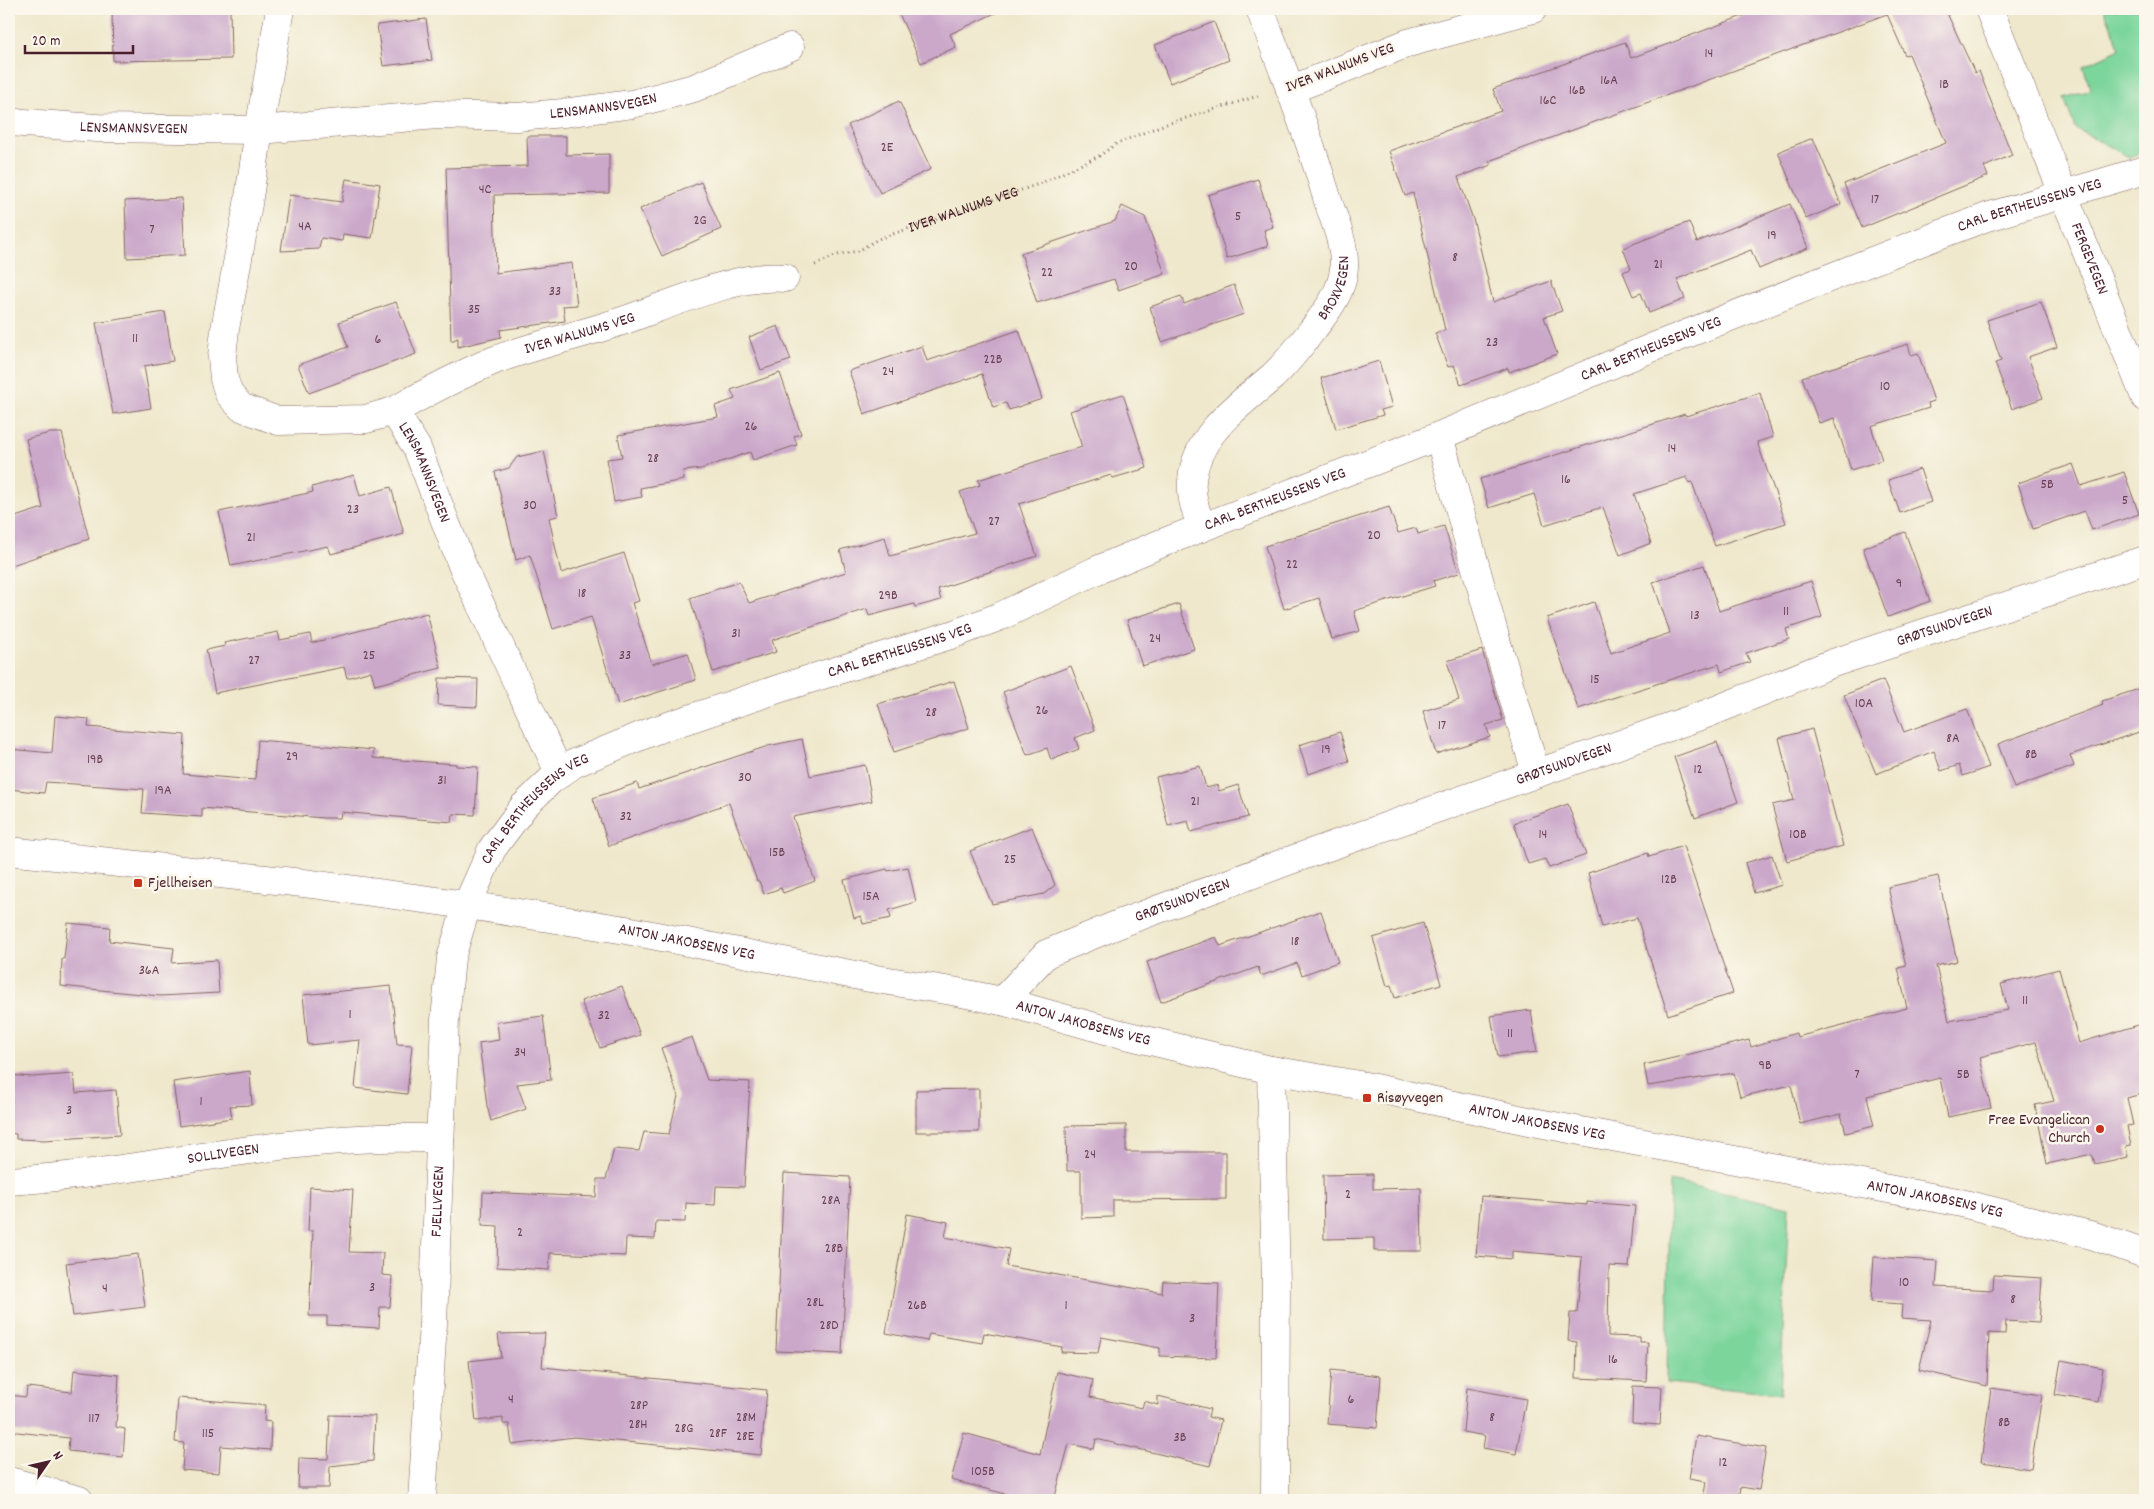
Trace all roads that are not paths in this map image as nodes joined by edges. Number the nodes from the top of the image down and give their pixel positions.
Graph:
1 (280, 9) edge
2 (1260, 9) edge
3 (1532, 9) edge
4 (1989, 9) edge
5 (790, 47) dead end
6 (1290, 90) junction
7 (9, 122) edge
8 (258, 130) junction
9 (2145, 170) edge
10 (2063, 194) junction
11 (785, 278) road end
12 (2145, 397) edge
13 (394, 411) junction
14 (1439, 436) junction
15 (1201, 528) junction
16 (2145, 560) edge
17 (1536, 773) junction
18 (560, 774) junction
19 (9, 851) edge
20 (467, 905) junction
21 (1002, 1001) junction
22 (1271, 1070) junction
23 (440, 1139) junction
24 (9, 1180) edge
25 (2145, 1254) edge
26 (9, 1481) edge
27 (79, 1500) edge
28 (422, 1500) edge
29 (1275, 1500) edge

1 - 8 street, LENSMANNSVEGEN
2 - 6 street, BROXVEGEN
3 - 6 street, IVER WALNUMS VEG
4 - 10 street, FERGEVEGEN
5 - 8 street, LENSMANNSVEGEN
6 - 15 street, BROXVEGEN
7 - 8 street, LENSMANNSVEGEN
8 - 13 street, LENSMANNSVEGEN
9 - 10 street, CARL BERTHEUSSENS VEG
10 - 12 street, FERGEVEGEN
10 - 14 street, CARL BERTHEUSSENS VEG
11 - 13 street, IVER WALNUMS VEG
13 - 18 street, LENSMANNSVEGEN
14 - 15 street, CARL BERTHEUSSENS VEG
14 - 17 street
15 - 18 street, CARL BERTHEUSSENS VEG
16 - 17 street, GRØTSUNDVEGEN
17 - 21 street, GRØTSUNDVEGEN
18 - 20 street, CARL BERTHEUSSENS VEG
19 - 20 street, ANTON JAKOBSENS VEG
20 - 21 street, ANTON JAKOBSENS VEG
20 - 23 street, FJELLVEGEN
21 - 22 street, ANTON JAKOBSENS VEG
22 - 25 street, ANTON JAKOBSENS VEG
22 - 29 street
23 - 24 street, SOLLIVEGEN
23 - 28 street, FJELLVEGEN
26 - 27 street

